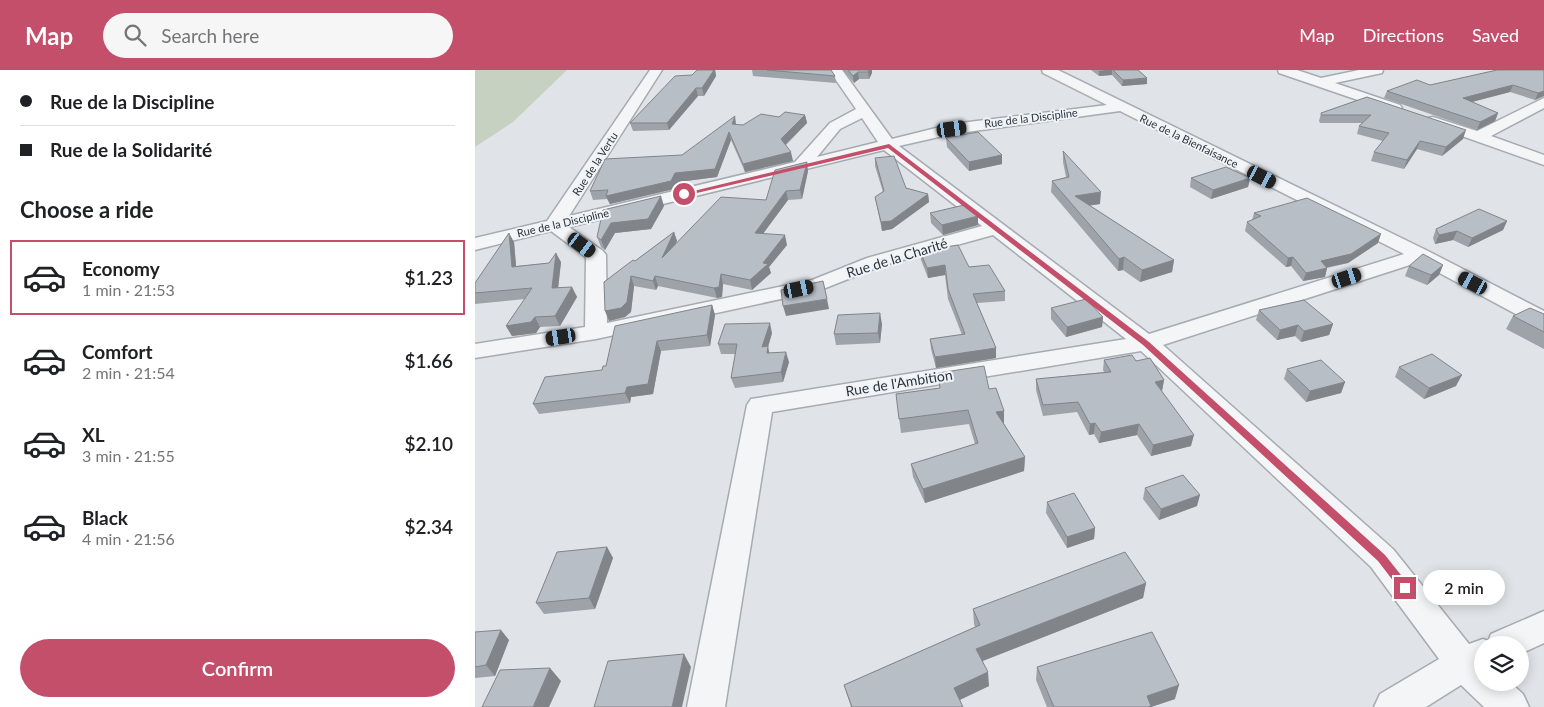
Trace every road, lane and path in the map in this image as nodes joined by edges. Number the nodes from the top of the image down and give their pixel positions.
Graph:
1 (656, 70) edge
2 (835, 70) edge
3 (1048, 70) edge
4 (1284, 70) edge
5 (1377, 70) edge
6 (1319, 82) junction
7 (1544, 102) edge
8 (1122, 107) junction
9 (864, 111) junction
10 (1404, 111) edge
11 (1423, 117) edge
12 (1480, 136) junction
13 (889, 146) junction
14 (1544, 160) edge
15 (801, 165) junction
16 (555, 226) junction
17 (996, 228) junction
18 (475, 244) edge
19 (1421, 255) junction
20 (1544, 320) edge
21 (596, 332) junction
22 (1146, 344) junction
23 (475, 351) edge
24 (1544, 626) edge
25 (1522, 636) edge
26 (1474, 666) edge
27 (1474, 673) edge
28 (1496, 691) edge
29 (706, 707) edge
30 (1393, 707) edge
31 (1510, 707) edge

1 - 16 street, Rue de la Vertu
2 - 9 street
3 - 8 street, Rue de la Bienfaisance
4 - 6 street
5 - 6 street
6 - 10 street
7 - 12 street
8 - 13 street, Rue de la Discipline
8 - 19 street, Rue de la Bienfaisance
9 - 13 street
9 - 15 street
11 - 12 street
12 - 14 street
13 - 15 street, Rue de la Discipline
13 - 17 street
15 - 16 street, Rue de la Discipline
16 - 18 street, Rue de la Discipline
16 - 21 street
17 - 21 street, Rue de la Charité
17 - 22 street
19 - 20 street, Rue de la Bienfaisance
19 - 22 street, Rue de l'Ambition
21 - 23 street, Rue de la Charité
22 - 26 street
22 - 29 street, Rue de l'Ambition
24 - 25 street
27 - 30 street
28 - 31 street

